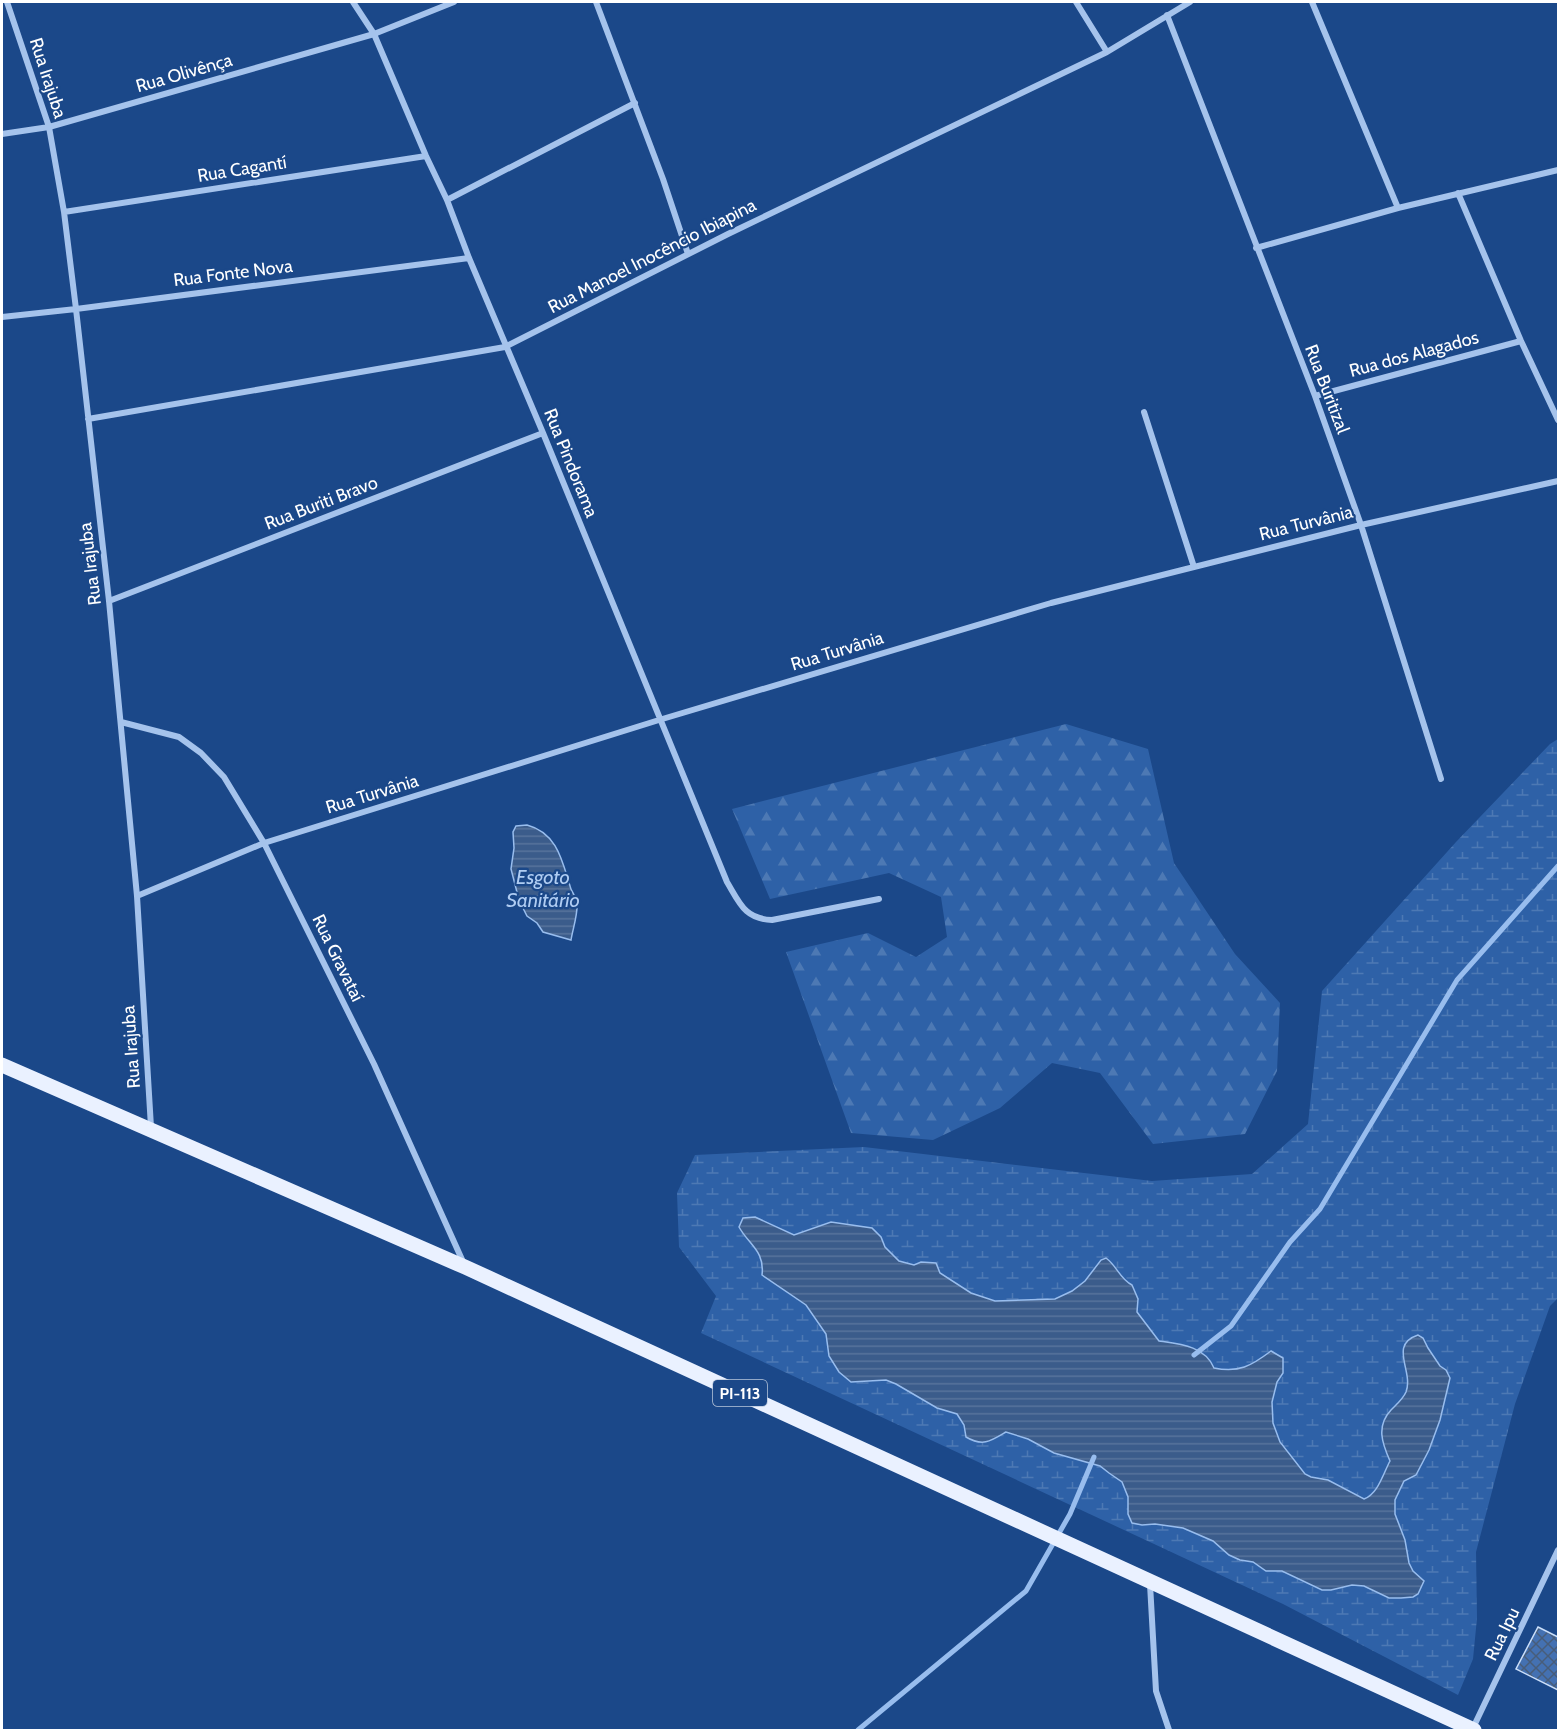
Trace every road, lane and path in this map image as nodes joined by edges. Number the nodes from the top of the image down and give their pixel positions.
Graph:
1 (7, 2) edge
2 (353, 2) edge
3 (454, 2) edge
4 (596, 2) edge
5 (1076, 2) edge
6 (1190, 2) edge
7 (1312, 2) edge
8 (1167, 15) junction
9 (374, 34) junction
10 (1107, 52) junction
11 (635, 103) junction
12 (49, 127) junction
13 (2, 134) edge
14 (426, 156) junction
15 (1558, 170) edge
16 (1458, 193) junction
17 (447, 200) junction
18 (1398, 208) junction
19 (63, 212) junction
20 (1256, 248) junction
21 (688, 254) junction
22 (469, 258) junction
23 (76, 309) junction
24 (2, 316) edge
25 (1521, 341) junction
26 (505, 347) junction
27 (1315, 396) junction
28 (1144, 412) dead end
29 (88, 419) junction
30 (1558, 420) edge
31 (543, 433) junction
32 (1558, 481) edge
33 (1361, 525) junction
34 (1194, 567) junction
35 (109, 601) junction
36 (659, 720) junction
37 (121, 722) junction
38 (1442, 779) dead end
39 (264, 843) junction
40 (137, 896) junction
41 (879, 899) dead end
42 (2, 1065) edge
43 (152, 1131) junction
44 (465, 1267) junction
45 (1558, 1550) edge
46 (1149, 1581) junction
47 (1473, 1730) edge
48 (1169, 1731) edge

1 - 12 street, Rua Irajuba
2 - 9 street, Rua Pindorama
3 - 9 street, Rua Olivênça
4 - 11 street
5 - 10 street
6 - 8 street, Rua Manoel Inocêncio Ibiapina
7 - 18 street
8 - 10 street, Rua Manoel Inocêncio Ibiapina
8 - 20 street, Rua Buritizal
9 - 12 street, Rua Olivênça
9 - 14 street, Rua Pindorama
10 - 21 street, Rua Manoel Inocêncio Ibiapina
11 - 17 street
11 - 21 street
12 - 13 street, Rua Olivênça
12 - 19 street, Rua Irajuba
14 - 17 street, Rua Pindorama
14 - 19 street, Rua Cagantí
15 - 16 street
16 - 18 street
16 - 25 street
17 - 22 street, Rua Pindorama
18 - 20 street
19 - 23 street, Rua Irajuba
20 - 27 street, Rua Buritizal
21 - 26 street, Rua Manoel Inocêncio Ibiapina
22 - 23 street, Rua Fonte Nova
22 - 26 street, Rua Pindorama
23 - 24 street, Rua Fonte Nova
23 - 29 street, Rua Irajuba
25 - 27 street, Rua dos Alagados
25 - 30 street
26 - 29 street, Rua Manoel Inocêncio Ibiapina
26 - 31 street, Rua Pindorama
27 - 33 street, Rua Buritizal
28 - 34 street
29 - 35 street, Rua Irajuba
31 - 35 street, Rua Buriti Bravo
31 - 36 street, Rua Pindorama
32 - 33 street, Rua Turvânia
33 - 34 street, Rua Turvânia
33 - 38 street, Rua Buritizal
34 - 36 street, Rua Turvânia
35 - 37 street, Rua Irajuba
36 - 39 street, Rua Turvânia
36 - 41 street, Rua Pindorama
37 - 39 street, Rua Gravataí
37 - 40 street, Rua Irajuba
39 - 40 street, Rua Turvânia
39 - 44 street, Rua Gravataí
40 - 43 street, Rua Irajuba
42 - 43 main road, PI-113
43 - 44 main road, PI-113
44 - 46 main road, PI-113
45 - 47 street, Rua Ipu
46 - 47 main road, PI-113
46 - 48 street

